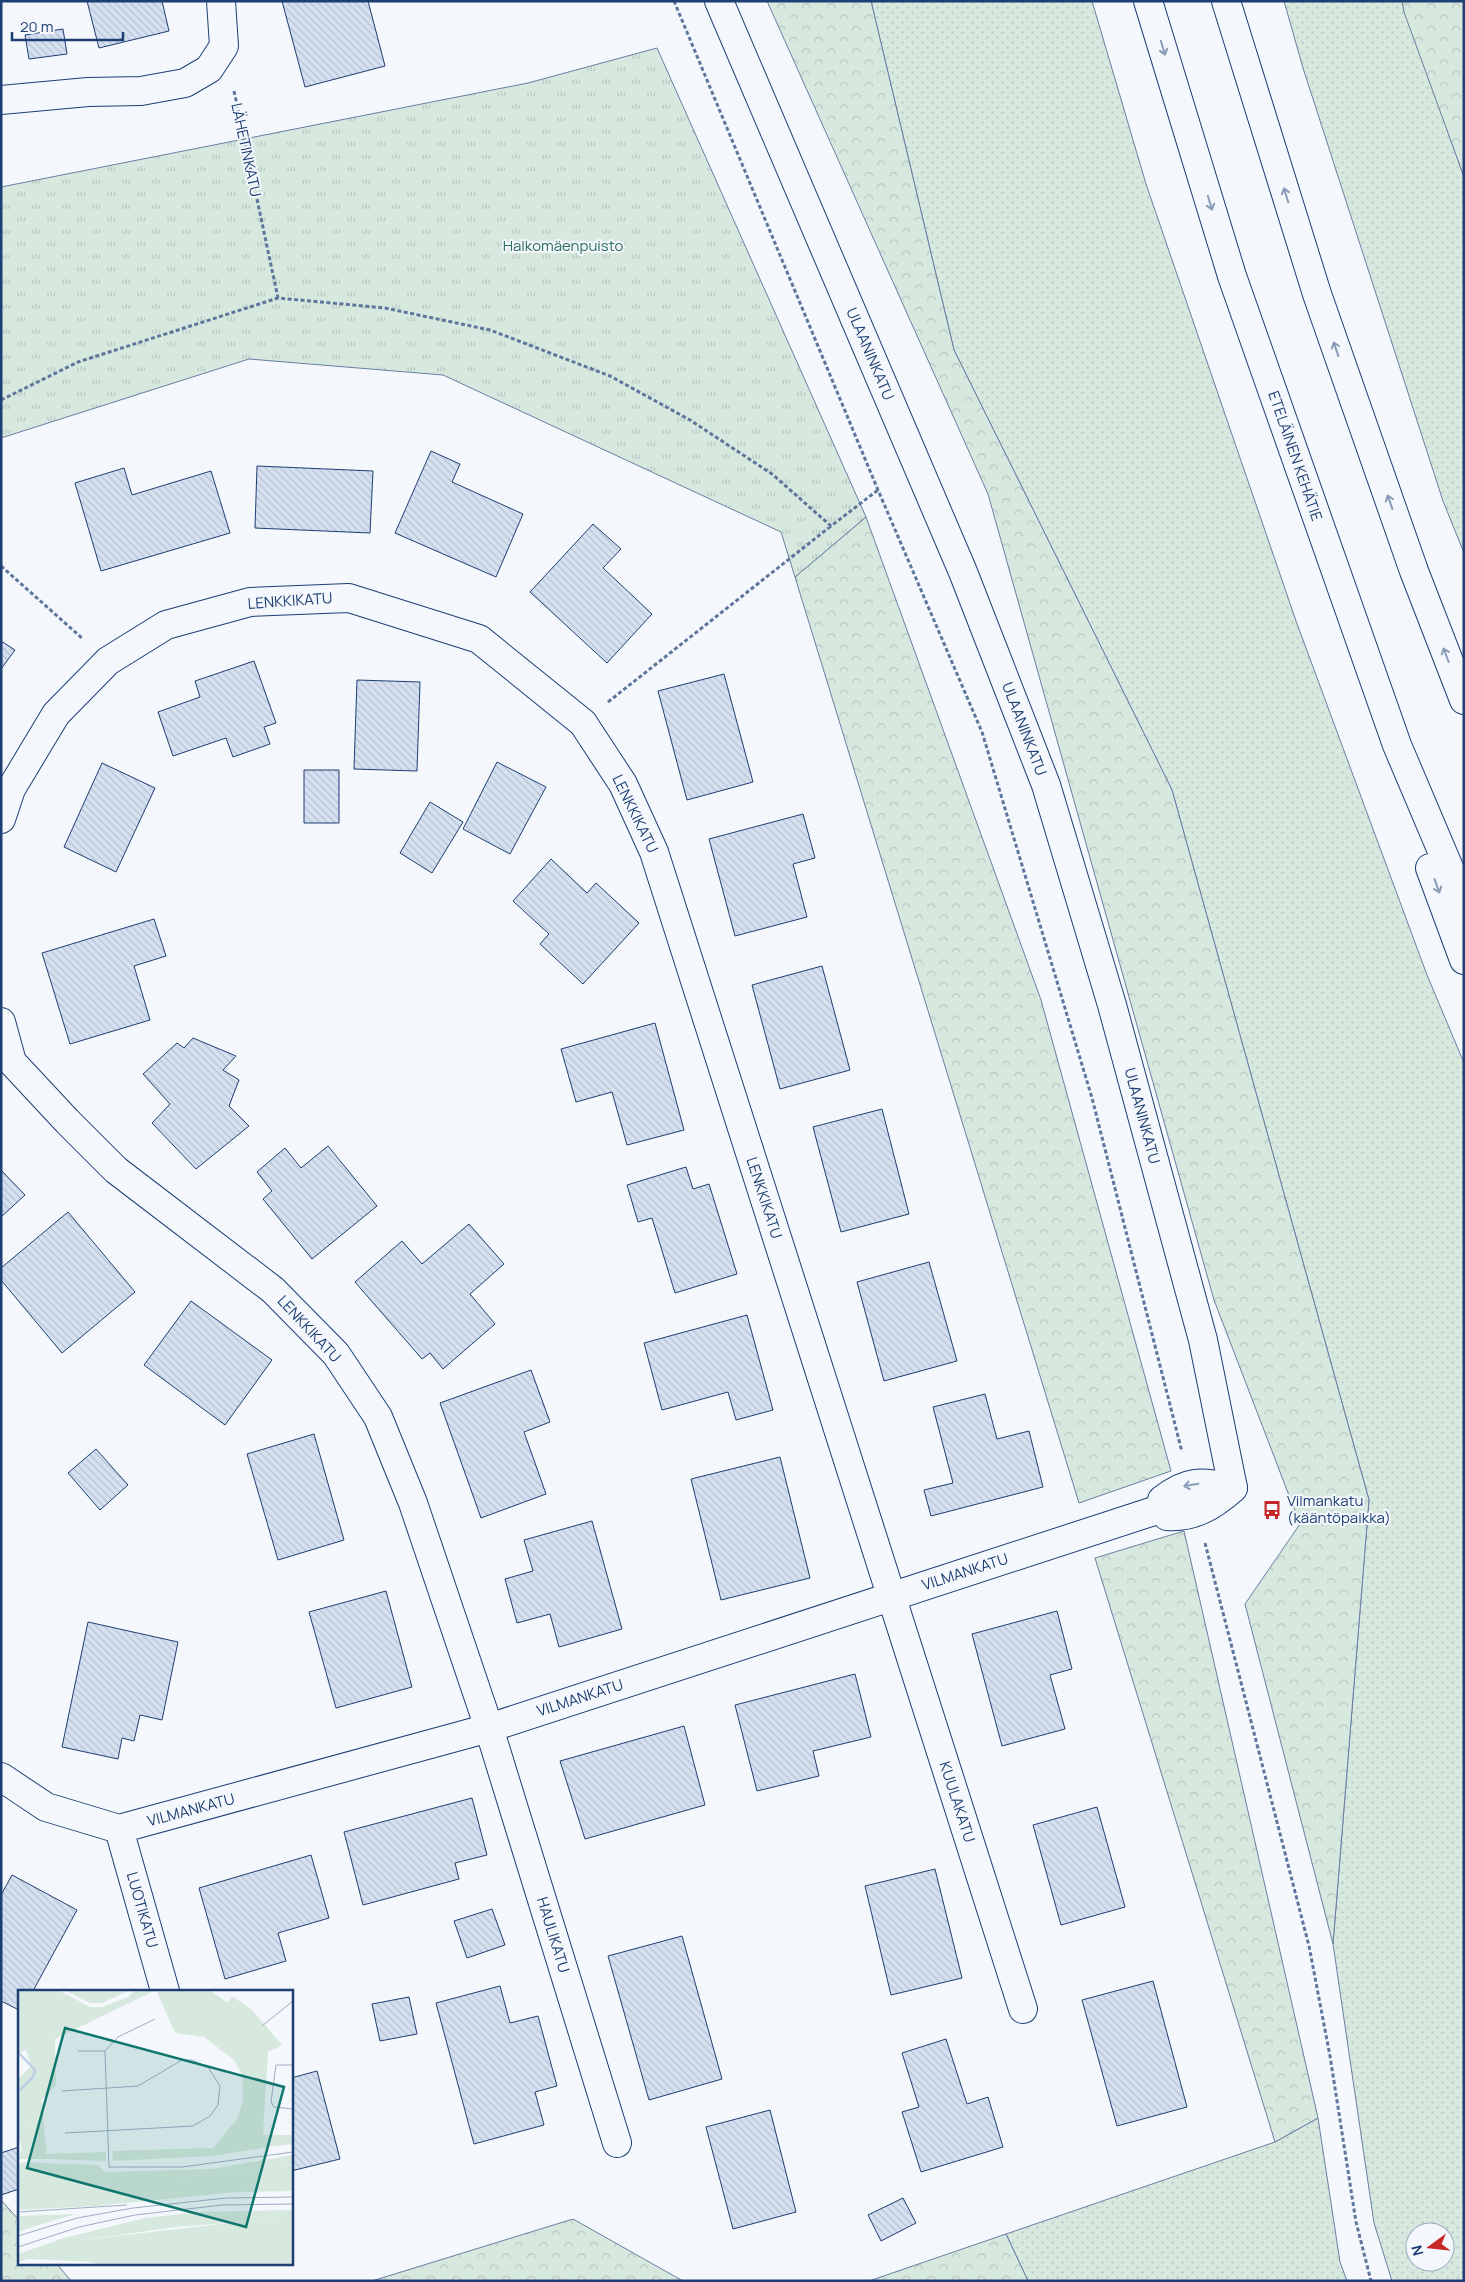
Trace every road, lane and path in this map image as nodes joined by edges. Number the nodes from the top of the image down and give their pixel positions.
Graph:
1 (221, 1) edge
2 (674, 1) edge
3 (719, 1) edge
4 (1148, 1) edge
5 (1226, 1) edge
6 (224, 46) junction
7 (1, 100) edge
8 (1232, 276) junction
9 (278, 298) junction
10 (1, 400) edge
11 (878, 490) junction
12 (831, 526) junction
13 (1, 566) edge
14 (108, 661) junction
15 (1464, 700) edge
16 (582, 723) junction
17 (1, 819) edge
18 (1464, 902) edge
19 (1464, 960) edge
20 (1, 1022) edge
21 (1190, 1484) junction
22 (1233, 1488) junction
23 (1160, 1509) junction
24 (1198, 1512) junction
25 (892, 1596) junction
26 (489, 1728) junction
27 (1, 1777) edge
28 (119, 1829) junction
29 (165, 1990) edge
30 (1023, 2009) dead end
31 (617, 2143) dead end
32 (1371, 2281) edge

1 - 6 main road
2 - 11 path
3 - 22 main road, ULAANINKATU
4 -> 8 main road, ETELÄINEN KEHÄTIE
15 -> 5 main road
6 - 7 main road
6 - 9 path, LÄHETINKATU
8 - 18 main road, ETELÄINEN KEHÄTIE
8 -> 19 main road
9 - 10 path
9 - 12 path
11 - 12 path
11 - 21 path
12 - 16 path
13 - 14 path
14 - 16 main road, LENKKIKATU
14 - 17 main road, LENKKIKATU
16 - 25 main road, LENKKIKATU
20 - 26 main road, LENKKIKATU
21 - 22 main road
21 -> 23 main road
22 - 24 main road
23 - 24 main road
23 - 25 main road, VILMANKATU
24 - 32 path
25 - 26 main road, VILMANKATU
25 - 30 main road, KUULAKATU
26 - 28 main road, VILMANKATU
26 - 31 main road, HAULIKATU
27 - 28 main road
28 - 29 main road, LUOTIKATU

